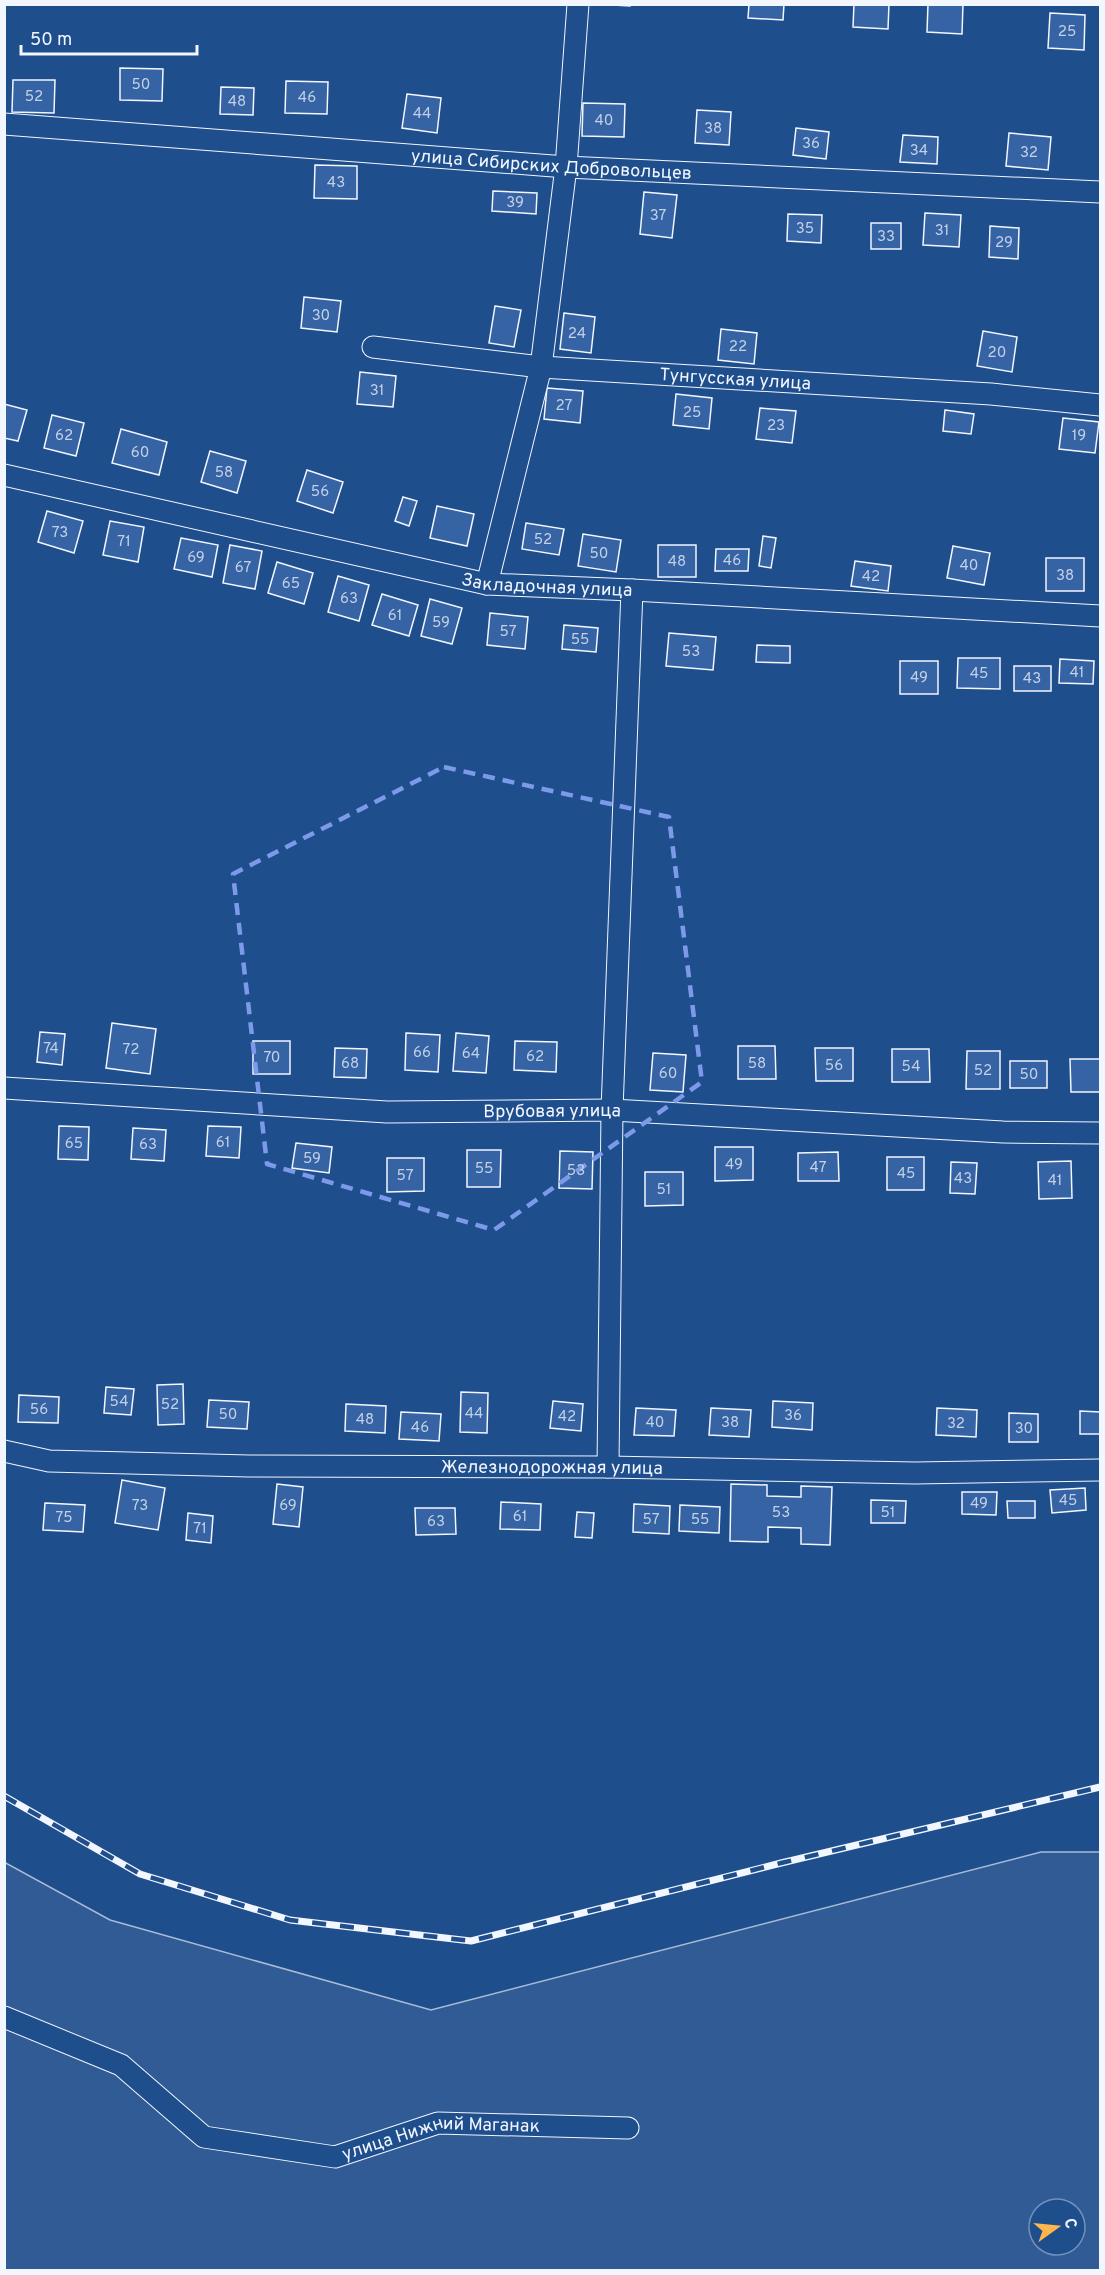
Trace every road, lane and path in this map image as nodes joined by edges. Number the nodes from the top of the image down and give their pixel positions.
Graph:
1 (578, 4) edge
2 (4, 124) edge
3 (566, 167) junction
4 (1101, 192) edge
5 (373, 347) dead end
6 (541, 367) junction
7 (1101, 405) edge
8 (4, 475) edge
9 (487, 584) junction
10 (632, 590) junction
11 (1101, 616) edge
12 (4, 1088) edge
13 (612, 1110) junction
14 (1101, 1133) edge
15 (4, 1452) edge
16 (608, 1467) junction
17 (1101, 1470) edge
18 (4, 2017) edge
19 (628, 2128) dead end

1 - 3 street
2 - 3 street, улица Сибирских Добровольцев
3 - 4 street, улица Сибирских Добровольцев
3 - 6 street
5 - 6 street, Тунгусская улица
6 - 7 street, Тунгусская улица
6 - 9 street
8 - 9 street, Закладочная улица
9 - 10 street, Закладочная улица
10 - 11 street, Закладочная улица
10 - 13 street
12 - 13 street, Врубовая улица
13 - 14 street, Врубовая улица
13 - 16 street
15 - 16 street, Железнодорожная улица
16 - 17 street, Железнодорожная улица
18 - 19 street, улица Нижний Маганак

